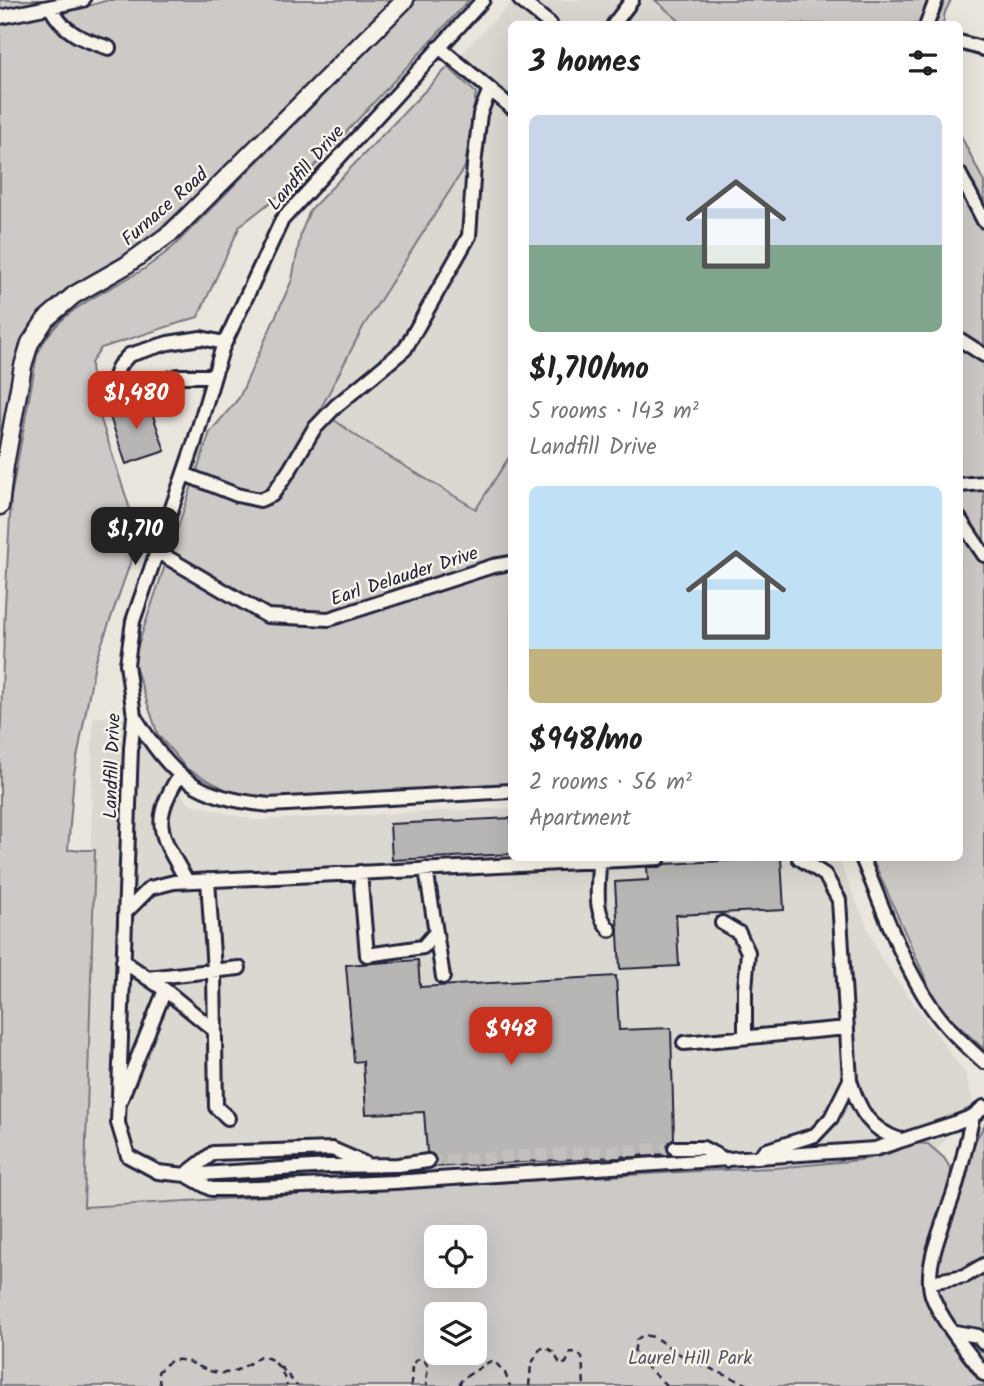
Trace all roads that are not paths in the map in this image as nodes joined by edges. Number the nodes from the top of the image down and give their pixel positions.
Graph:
1 (83, 0) edge
2 (405, 0) edge
3 (483, 0) edge
4 (520, 0) edge
5 (632, 0) edge
6 (936, 0) edge
7 (50, 7) junction
8 (0, 17) edge
9 (546, 21) edge
10 (616, 21) edge
11 (928, 21) edge
12 (963, 44) edge
13 (439, 47) junction
14 (109, 48) dead end
15 (984, 49) edge
16 (490, 89) junction
17 (508, 104) edge
18 (963, 181) edge
19 (984, 221) edge
20 (963, 342) edge
21 (224, 343) junction
22 (984, 355) edge
23 (214, 376) junction
24 (184, 474) junction
25 (984, 483) edge
26 (963, 485) edge
27 (0, 506) edge
28 (963, 524) edge
29 (158, 552) junction
30 (984, 555) edge
31 (508, 564) edge
32 (134, 716) junction
33 (179, 776) junction
34 (508, 792) edge
35 (580, 861) edge
36 (599, 861) edge
37 (804, 861) edge
38 (863, 861) edge
39 (426, 869) junction
40 (360, 873) junction
41 (208, 880) junction
42 (187, 881) junction
43 (125, 913) junction
44 (722, 923) dead end
45 (610, 930) dead end
46 (436, 932) junction
47 (123, 961) junction
48 (239, 968) dead end
49 (214, 971) junction
50 (443, 977) dead end
51 (148, 978) junction
52 (164, 990) junction
53 (847, 1028) junction
54 (214, 1030) junction
55 (745, 1037) junction
56 (684, 1043) dead end
57 (984, 1062) edge
58 (850, 1080) junction
59 (119, 1103) junction
60 (984, 1107) edge
61 (973, 1116) junction
62 (228, 1118) dead end
63 (900, 1140) junction
64 (675, 1148) tunnel mouth
65 (725, 1160) junction
66 (428, 1161) tunnel mouth
67 (369, 1165) junction
68 (186, 1175) junction
69 (984, 1265) edge
70 (930, 1282) junction
71 (955, 1332) junction
72 (984, 1343) edge
73 (984, 1374) edge

1 - 7 street
2 - 27 main road, Furnace Road
3 - 13 street, Landfill Drive
4 - 9 street
5 - 10 street
6 - 11 street
7 - 8 street
7 - 14 street
12 - 15 street
13 - 16 street
13 - 21 street, Landfill Drive
16 - 17 street
16 - 24 street
18 - 19 street
20 - 22 street
21 - 23 street, Landfill Drive
21 - 23 street
23 - 24 street, Landfill Drive
24 - 29 street, Landfill Drive
25 - 26 street
28 - 30 street
29 - 31 street, Earl Delauder Drive
29 - 32 street, Landfill Drive
32 - 33 street
32 - 43 street, Landfill Drive
33 - 34 street
33 - 42 street
35 - 39 street
36 - 45 street
37 - 53 street
38 - 57 street
39 - 40 street
39 - 46 street
40 - 41 street
40 - 46 street
41 - 42 street
41 - 49 street
42 - 43 street
43 - 47 street, Landfill Drive
44 - 55 street
46 - 50 street
47 - 51 street
47 - 59 street, Landfill Drive
48 - 49 street
49 - 51 street
49 - 54 street
51 - 52 street
52 - 54 street
52 - 59 street
53 - 55 street
53 - 58 street
54 - 62 street
55 - 56 street
58 - 63 street
58 - 65 street
59 - 68 street, Landfill Drive
60 - 61 street
61 - 63 street
61 - 70 street
63 - 65 street
64 - 65 street
65 - 68 street
66 - 67 street
67 - 68 street
67 - 68 street
69 - 70 street
70 - 71 street
71 - 72 street
71 - 73 street

